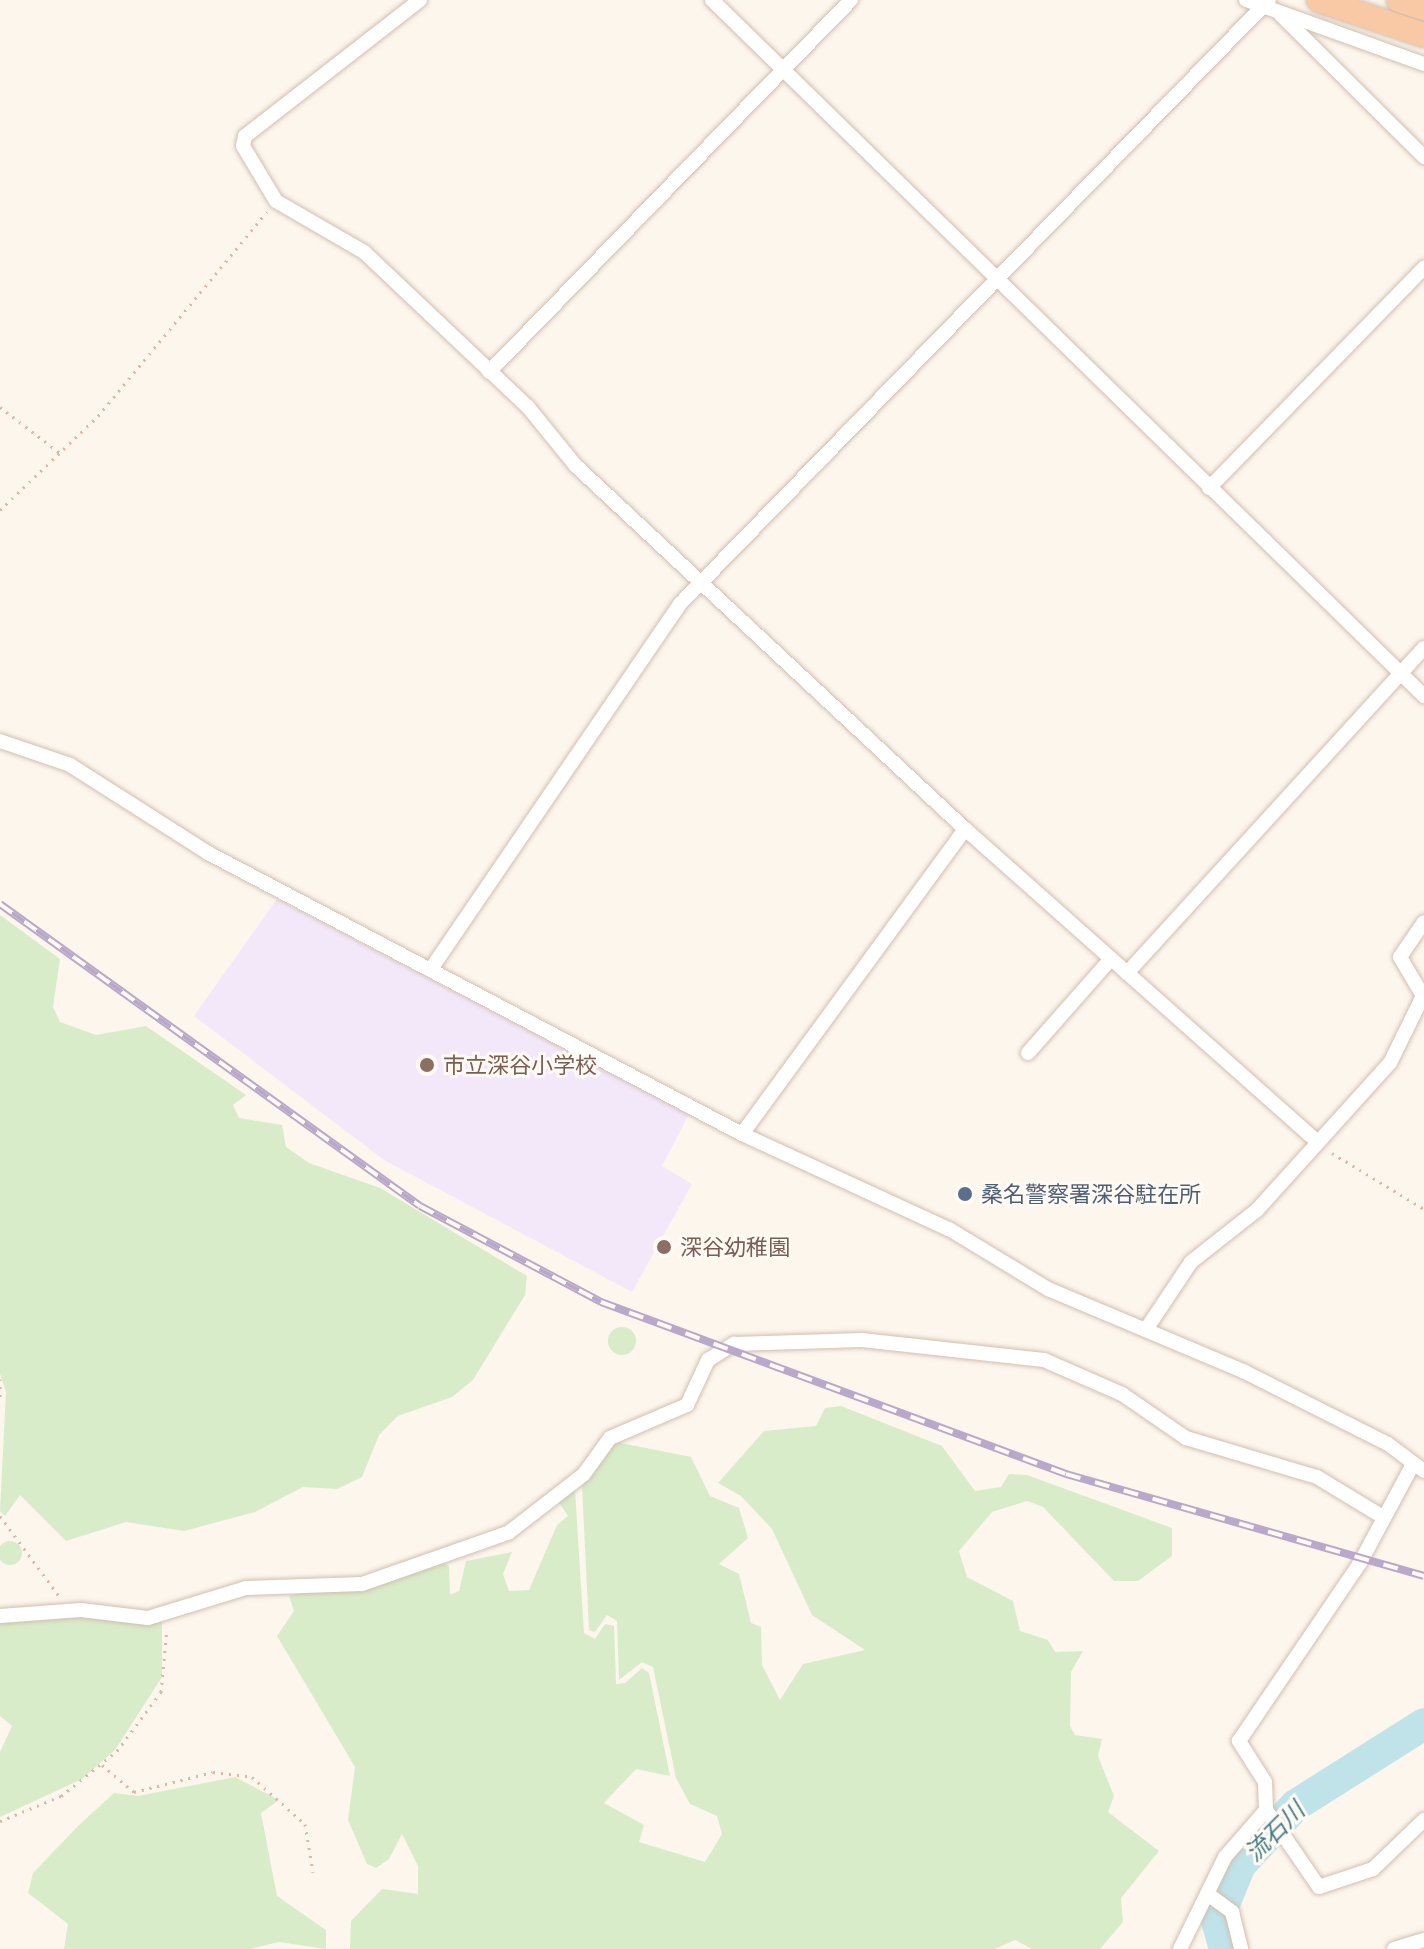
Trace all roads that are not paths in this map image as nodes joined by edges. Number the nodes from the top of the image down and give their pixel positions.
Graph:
1 (420, 0) edge
2 (712, 0) edge
3 (851, 0) edge
4 (1246, 0) edge
5 (1319, 0) edge
6 (1399, 0) edge
7 (1266, 2) edge
8 (1424, 8) edge
9 (1281, 15) junction
10 (1424, 35) edge
11 (1424, 64) edge
12 (783, 70) junction
13 (1424, 157) edge
14 (1424, 268) edge
15 (995, 277) junction
16 (489, 372) junction
17 (1209, 488) junction
18 (705, 579) junction
19 (1424, 648) edge
20 (1397, 669) junction
21 (1424, 696) edge
22 (0, 741) edge
23 (965, 829) junction
24 (1424, 922) edge
25 (1111, 959) junction
26 (431, 969) junction
27 (1127, 973) junction
28 (1420, 1025) edge
29 (1028, 1053) dead end
30 (742, 1134) junction
31 (1318, 1142) junction
32 (1147, 1328) junction
33 (1418, 1469) edge
34 (1383, 1517) junction
35 (0, 1616) edge
36 (1266, 1810) junction
37 (1424, 1820) edge
38 (1209, 1895) junction
39 (1424, 1940) edge
40 (1180, 1949) edge
41 (1241, 1949) edge
42 (1394, 1949) edge

1 - 16 street
2 - 12 street
3 - 12 street
4 - 7 street
5 - 10 highway
6 - 8 highway
7 - 9 street
7 - 15 street
9 - 11 street
9 - 13 street
12 - 15 street
12 - 16 street
14 - 17 street
15 - 17 street
15 - 18 street
16 - 18 street
17 - 20 street
18 - 23 street
18 - 26 street
19 - 20 street
20 - 21 street
20 - 27 street
22 - 26 street
23 - 25 street
23 - 30 street
24 - 28 street
25 - 27 street
25 - 29 street
26 - 30 street
27 - 31 street
28 - 31 street
30 - 32 street
31 - 32 street
32 - 33 street
33 - 34 street
34 - 35 street
34 - 36 street
36 - 37 street
36 - 38 street
38 - 40 street
38 - 41 street
39 - 42 street

